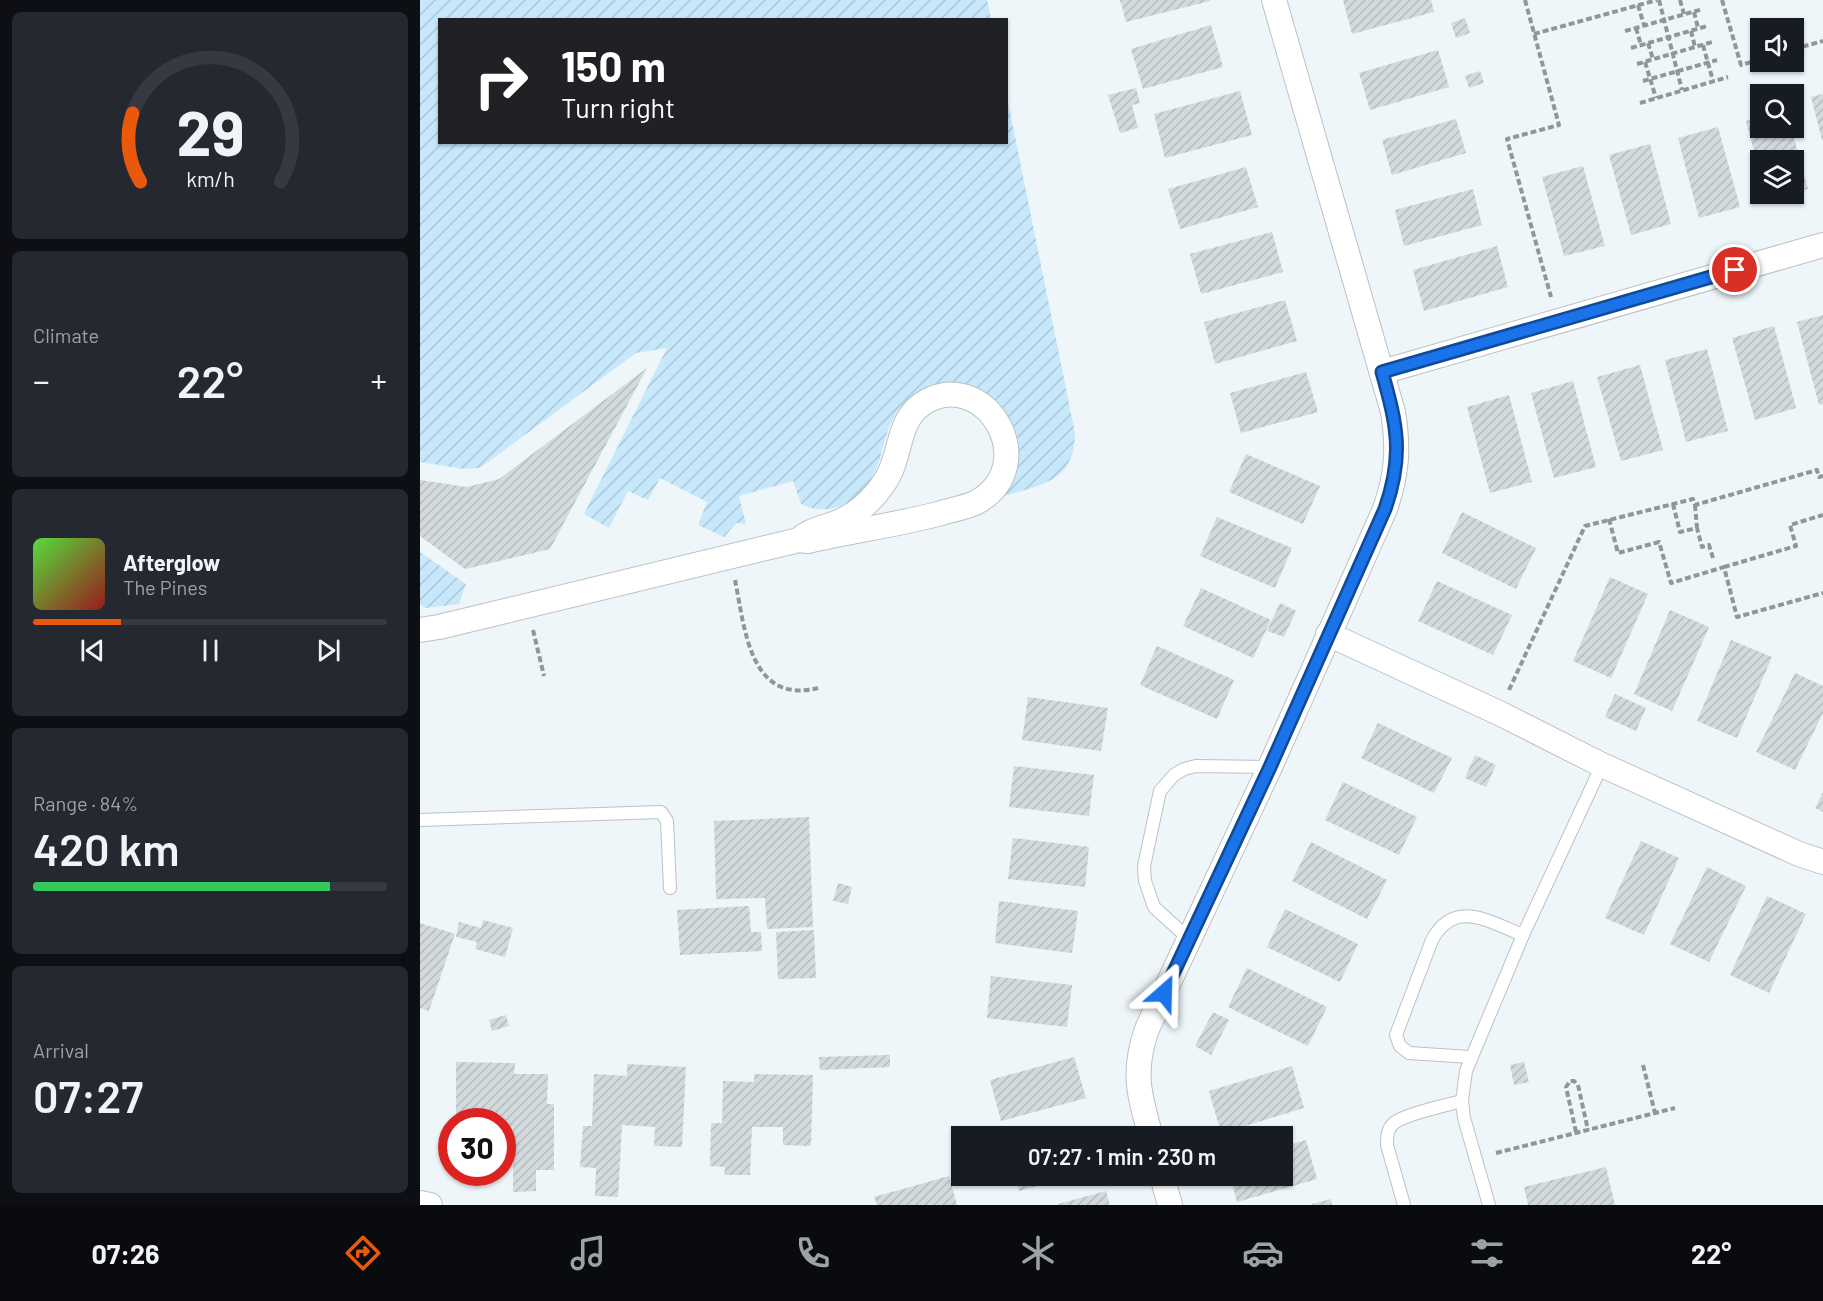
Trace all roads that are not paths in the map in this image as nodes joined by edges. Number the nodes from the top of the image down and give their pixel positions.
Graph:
1 (1274, 0) edge
2 (1823, 245) edge
3 (1382, 372) junction
4 (799, 540) junction
5 (420, 630) edge
6 (1328, 634) junction
7 (1602, 765) junction
8 (1270, 767) junction
9 (420, 820) edge
10 (1823, 862) edge
11 (670, 888) dead end
12 (1523, 936) junction
13 (1189, 939) junction
14 (1470, 1057) junction
15 (1462, 1101) junction
16 (1148, 1126) edge
17 (1165, 1186) edge
18 (420, 1203) edge
19 (430, 1205) edge
20 (1170, 1205) edge
21 (1404, 1205) edge
22 (1489, 1205) edge

1 - 3 street
2 - 3 street
3 - 6 street
4 - 4 street
4 - 5 street
6 - 7 street
6 - 8 street
7 - 10 street
7 - 12 lane
8 - 13 street
8 - 13 lane
9 - 11 lane
12 - 14 lane
12 - 14 lane
13 - 16 street
14 - 15 lane
15 - 21 lane
15 - 22 lane
17 - 20 street
18 - 19 street

